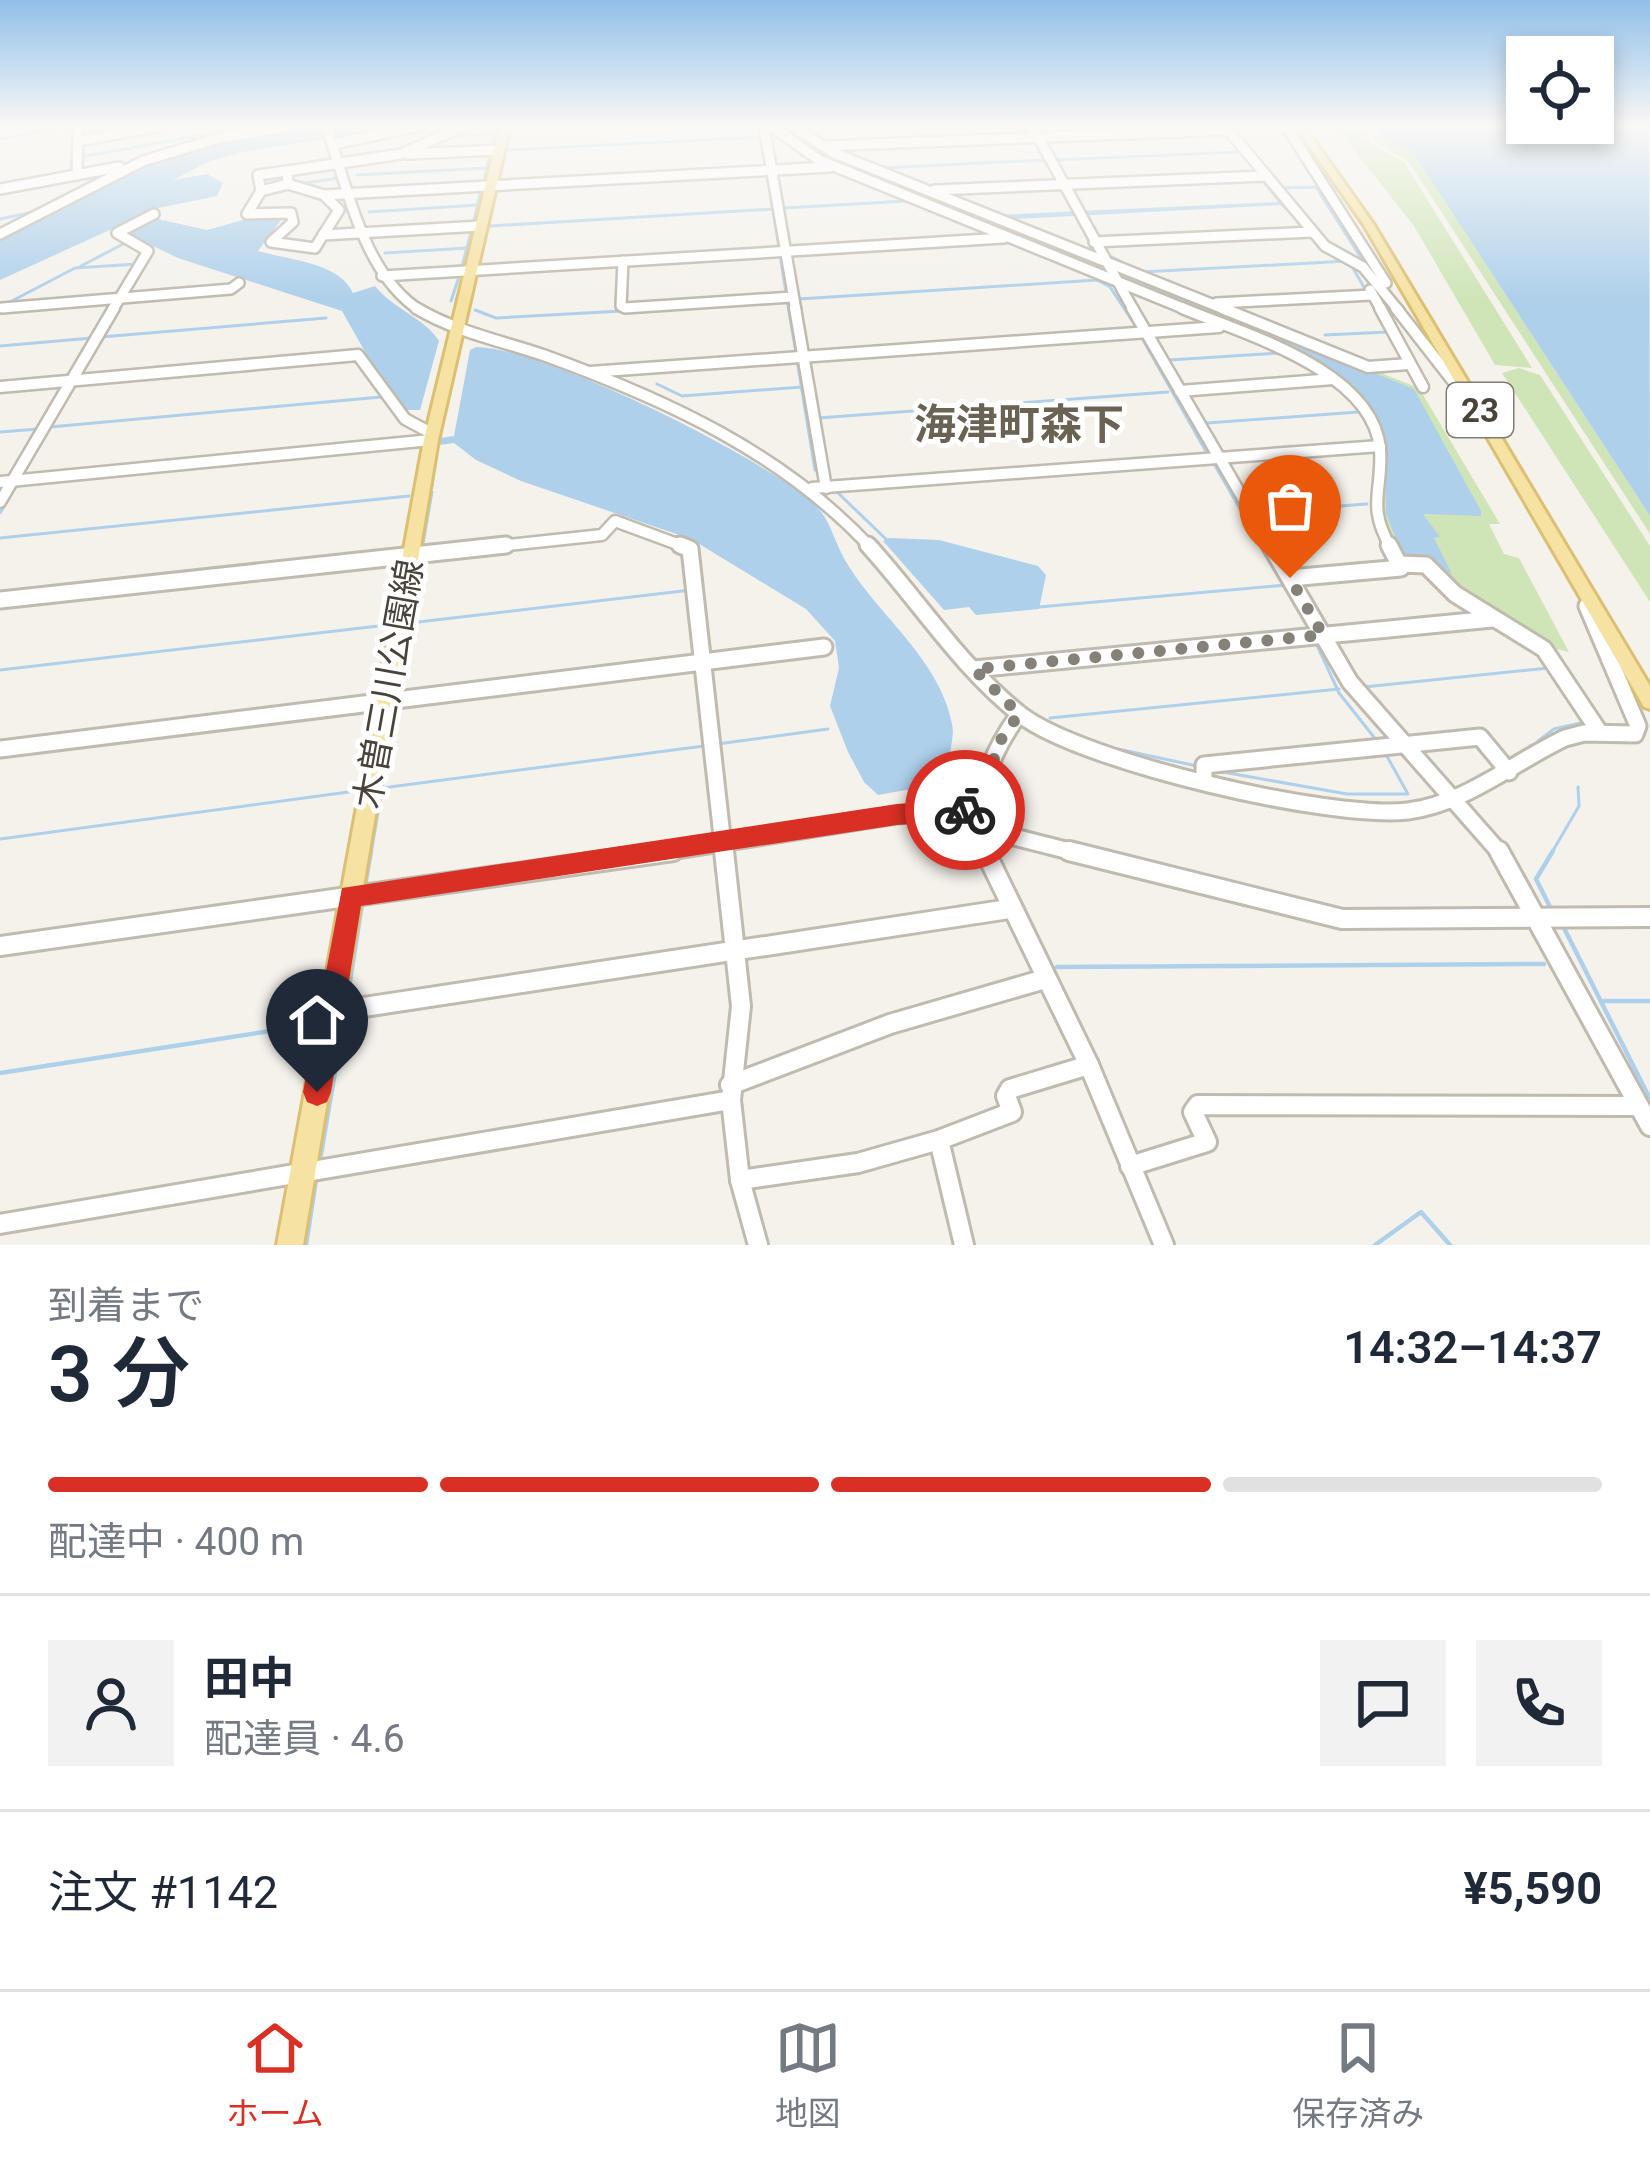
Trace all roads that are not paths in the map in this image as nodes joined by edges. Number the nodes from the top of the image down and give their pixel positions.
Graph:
1 (30, 184) edge
2 (95, 184) edge
3 (260, 184) edge
4 (288, 184) joint
5 (350, 184) edge
6 (526, 184) edge
7 (773, 184) edge
8 (878, 184) edge
9 (915, 184) edge
10 (1061, 184) edge
11 (1063, 184) edge
12 (1271, 184) edge
13 (1322, 184) edge
14 (1340, 184) edge
15 (491, 186) junction
16 (0, 190) edge
17 (929, 190) junction
18 (261, 191) junction
19 (354, 193) junction
20 (324, 195) junction
21 (154, 214) dead end
22 (482, 226) junction
23 (0, 232) edge
24 (367, 232) junction
25 (1312, 232) junction
26 (323, 235) junction
27 (1009, 238) junction
28 (1094, 242) junction
29 (785, 251) junction
30 (1104, 260) junction
31 (1353, 260) junction
32 (623, 261) junction
33 (471, 270) junction
34 (382, 276) junction
35 (239, 283) dead end
36 (1118, 284) junction
37 (1372, 295) junction
38 (792, 297) junction
39 (119, 298) junction
40 (1209, 304) junction
41 (2, 308) edge
42 (1402, 314) junction
43 (1225, 326) junction
44 (459, 327) junction
45 (1145, 332) junction
46 (803, 355) junction
47 (1409, 364) junction
48 (590, 372) junction
49 (1333, 379) junction
50 (71, 380) junction
51 (0, 387) edge
52 (1424, 387) dead end
53 (1180, 391) junction
54 (1490, 426) junction
55 (432, 437) junction
56 (1380, 446) junction
57 (1219, 458) junction
58 (6, 481) edge
59 (819, 488) junction
60 (0, 502) edge
61 (411, 555) junction
62 (1399, 564) junction
63 (1573, 569) junction
64 (1292, 581) junction
65 (0, 600) edge
66 (1492, 619) junction
67 (1323, 635) junction
68 (824, 647) dead end
69 (704, 662) junction
70 (974, 669) junction
71 (385, 701) junction
72 (1650, 702) edge
73 (1019, 714) junction
74 (1600, 733) junction
75 (1635, 734) junction
76 (1403, 744) junction
77 (1650, 745) edge
78 (0, 749) edge
79 (1509, 772) junction
80 (1204, 779) junction
81 (1457, 798) junction
82 (978, 818) junction
83 (723, 843) junction
84 (351, 896) junction
85 (1009, 908) junction
86 (1536, 916) junction
87 (1650, 917) edge
88 (0, 946) edge
89 (735, 949) junction
90 (1045, 979) junction
91 (331, 1012) junction
92 (1089, 1065) junction
93 (730, 1092) junction
94 (1640, 1106) junction
95 (1650, 1126) edge
96 (939, 1140) junction
97 (1130, 1166) junction
98 (303, 1172) junction
99 (740, 1180) junction
100 (0, 1224) edge
101 (290, 1245) edge
102 (758, 1245) edge
103 (964, 1245) edge
104 (1164, 1245) edge

1 - 16 street
2 - 23 street
3 - 18 street
4 - 18 street
4 - 20 street
5 - 19 street
6 - 15 street
7 - 29 street
8 - 27 street
9 - 17 street
10 - 17 street
11 - 28 street
12 - 25 street
13 - 42 street
14 - 54 main road, 23
15 - 19 street
15 - 22 main road, 木曽三川公園線
17 - 30 street
18 - 26 street
19 - 20 street
19 - 24 street
20 - 26 street
21 - 39 street
22 - 24 street
22 - 33 main road, 木曽三川公園線
24 - 26 street
24 - 34 street
25 - 28 street
25 - 31 street
27 - 29 street
27 - 36 street
28 - 30 street
29 - 32 street
29 - 38 street
30 - 36 street
30 - 40 street
31 - 37 street
31 - 42 street
32 - 33 street
32 - 38 street
33 - 34 street
33 - 44 main road, 木曽三川公園線
34 - 44 street
35 - 39 street
36 - 43 street
36 - 45 street
37 - 40 street
37 - 47 street
38 - 46 street
39 - 41 street
39 - 50 street
40 - 47 street
42 - 54 street
43 - 45 street
43 - 49 street
44 - 48 street
44 - 55 main road, 木曽三川公園線
45 - 46 street
45 - 53 street
46 - 48 street
46 - 59 street
47 - 52 street
48 - 59 street
49 - 53 street
49 - 56 street
50 - 51 street
50 - 55 street
50 - 58 street
53 - 57 street
54 - 63 main road, 23
55 - 58 street
55 - 61 main road, 木曽三川公園線
56 - 57 street
56 - 62 street
57 - 59 street
57 - 64 street
58 - 60 street
59 - 70 street
61 - 65 street
61 - 69 street
61 - 71 main road, 木曽三川公園線
62 - 64 street
62 - 66 street
63 - 72 main road, 23
63 - 75 street
64 - 67 street
66 - 67 street
66 - 74 street
67 - 70 street
67 - 76 street
68 - 69 street
69 - 71 street
69 - 83 street
70 - 73 street
71 - 78 street
71 - 84 main road, 木曽三川公園線
73 - 80 street
73 - 82 street
74 - 75 street
74 - 79 street
75 - 77 street
76 - 79 street
76 - 80 street
76 - 81 street
79 - 81 street
80 - 81 street
81 - 86 street
82 - 83 street
82 - 85 street
82 - 86 street
83 - 84 street
83 - 89 street
84 - 88 street
84 - 91 main road, 木曽三川公園線
85 - 89 street
85 - 90 street
86 - 87 street
86 - 94 street
89 - 91 street
89 - 93 street
90 - 92 street
90 - 93 street
91 - 98 main road, 木曽三川公園線
92 - 96 street
92 - 97 street
93 - 98 street
93 - 99 street
94 - 95 street
94 - 97 street
96 - 99 street
96 - 103 street
97 - 104 street
98 - 100 street
98 - 101 main road, 木曽三川公園線
99 - 102 street

